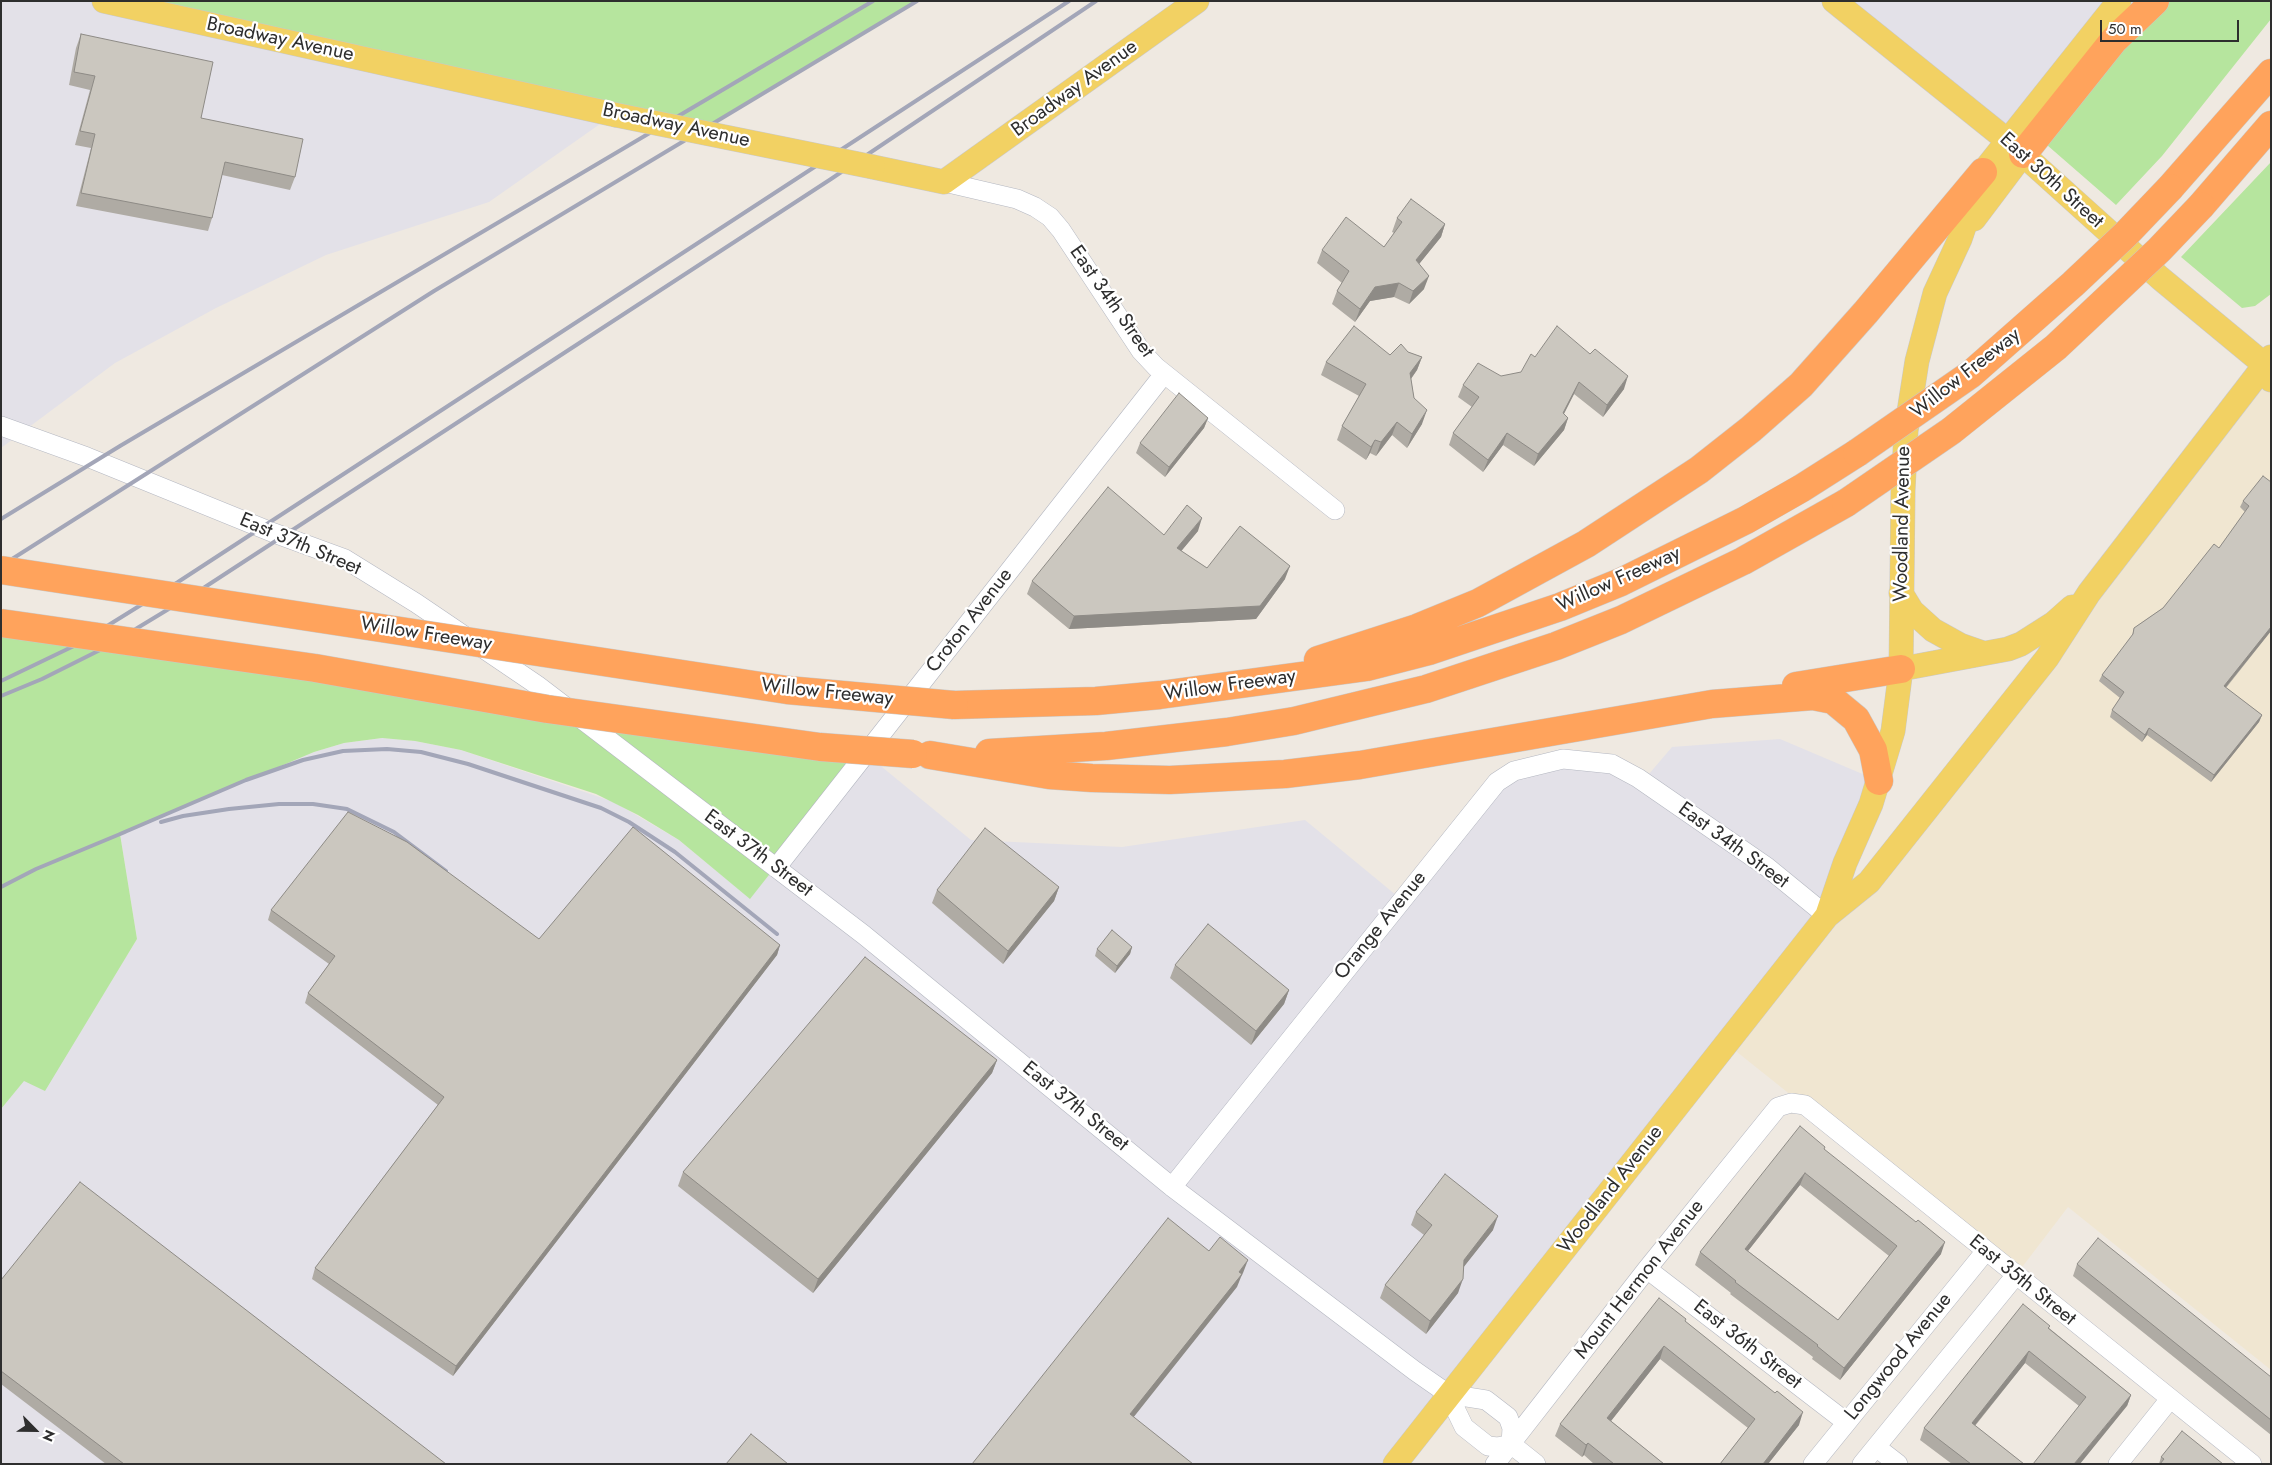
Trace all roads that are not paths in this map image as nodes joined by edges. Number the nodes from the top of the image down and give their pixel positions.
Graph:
1 (104, 1) edge
2 (1197, 1) edge
3 (1834, 1) edge
4 (2119, 1) edge
5 (2155, 1) edge
6 (2271, 73) edge
7 (2271, 125) edge
8 (2015, 148) junction
9 (1983, 172) junction
10 (944, 182) junction
11 (1960, 239) junction
12 (2269, 367) edge
13 (1164, 374) junction
14 (1, 426) edge
15 (1334, 510) dead end
16 (1, 570) edge
17 (1901, 593) junction
18 (2089, 593) junction
19 (1, 623) edge
20 (1983, 654) junction
21 (1901, 669) junction
22 (1232, 685) junction
23 (1712, 704) junction
24 (921, 755) junction
25 (1638, 778) joint
26 (1879, 781) junction
27 (776, 868) junction
28 (1827, 916) junction
29 (1791, 1103) joint
30 (1172, 1187) junction
31 (1986, 1252) junction
32 (1647, 1269) junction
33 (2016, 1275) junction
34 (1448, 1394) junction
35 (2170, 1399) junction
36 (1846, 1422) junction
37 (1511, 1444) junction
38 (1876, 1446) junction
39 (1394, 1464) edge
40 (1495, 1464) edge
41 (1536, 1464) edge
42 (1813, 1464) edge
43 (1862, 1464) edge
44 (1898, 1464) edge
45 (2118, 1464) edge
46 (2252, 1464) edge

1 - 10 main road, Broadway Avenue, bridge
2 - 10 main road, Broadway Avenue
3 - 8 main road, East 30th Street
4 - 8 main road
5 - 8 highway
6 - 22 highway, Willow Freeway, bridge
7 - 24 highway, Willow Freeway, bridge
8 - 9 main road, Woodland Avenue
8 - 11 main road
8 - 12 main road, East 30th Street
9 - 11 main road, Woodland Avenue
9 - 22 highway
10 - 13 street, East 34th Street
11 - 17 main road, Woodland Avenue
12 - 18 main road, Woodland Avenue
13 - 15 street, East 34th Street
13 - 27 street, Croton Avenue
14 - 27 street, East 37th Street
16 - 22 highway, Willow Freeway, bridge
17 - 20 main road
17 - 21 main road, Woodland Avenue
18 - 20 main road
18 - 28 main road, Woodland Avenue
19 - 24 highway, Willow Freeway, bridge
20 - 21 main road
21 - 23 highway
21 - 26 main road, Woodland Avenue
23 - 24 highway
23 - 26 highway
25 - 28 street, East 34th Street
25 - 30 street, Orange Avenue
26 - 28 main road, Woodland Avenue
27 - 30 street, East 37th Street
28 - 34 main road, Woodland Avenue
29 - 31 street, East 35th Street
29 - 32 street, Mount Hermon Avenue
30 - 34 street, East 37th Street
31 - 33 street, East 35th Street
31 - 36 street, Longwood Avenue
32 - 36 street, East 36th Street
32 - 37 street, Mount Hermon Avenue
33 - 35 street, East 35th Street
33 - 38 street, Longwood Avenue
34 - 37 street, East 37th Street
34 - 37 street, East 37th Street
34 - 39 main road, Woodland Avenue
35 - 45 street
35 - 46 street, East 35th Street
36 - 42 street, Longwood Avenue
37 - 40 street, Mount Hermon Avenue
37 - 41 street
38 - 43 street, Longwood Avenue
38 - 44 street

